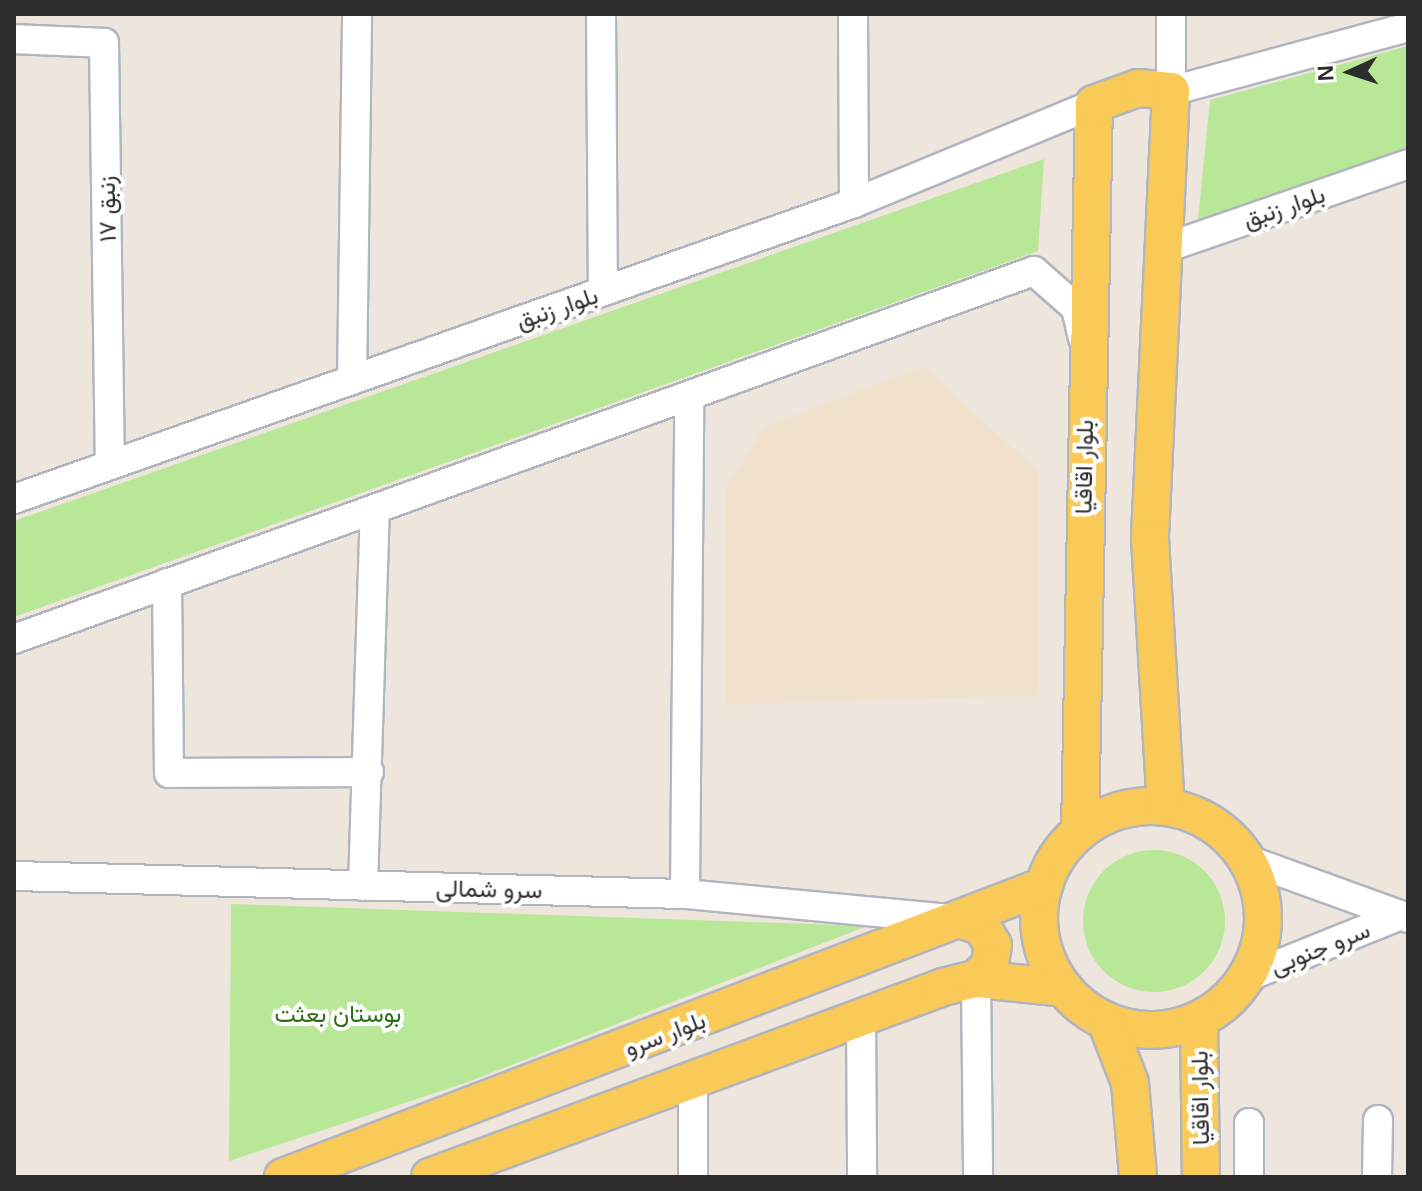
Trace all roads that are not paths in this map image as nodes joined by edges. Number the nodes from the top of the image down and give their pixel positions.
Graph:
1 (357, 14) edge
2 (601, 14) edge
3 (853, 14) edge
4 (1171, 14) edge
5 (1408, 27) edge
6 (14, 39) edge
7 (1171, 91) junction
8 (1094, 104) junction
9 (1408, 164) edge
10 (854, 203) junction
11 (1160, 250) junction
12 (603, 291) junction
13 (1085, 353) junction
14 (352, 380) junction
15 (689, 396) junction
16 (110, 465) junction
17 (14, 499) edge
18 (375, 509) junction
19 (167, 583) junction
20 (14, 639) edge
21 (369, 772) junction
22 (1166, 806) junction
23 (1080, 831) junction
24 (1248, 860) junction
25 (14, 876) edge
26 (363, 886) junction
27 (1044, 886) junction
28 (685, 894) junction
29 (1401, 918) edge
30 (963, 920) junction
31 (1247, 977) junction
32 (976, 979) junction
33 (1064, 988) junction
34 (861, 1016) junction
35 (1199, 1020) junction
36 (1106, 1021) junction
37 (693, 1076) junction
38 (1378, 1120) dead end
39 (1249, 1123) dead end
40 (283, 1177) edge
41 (430, 1177) edge
42 (693, 1177) edge
43 (862, 1177) edge
44 (978, 1177) edge
45 (1138, 1177) edge
46 (1201, 1177) edge
47 (1249, 1177) edge
48 (1377, 1177) edge

1 - 14 street
2 - 12 street
3 - 10 street
4 - 7 street
5 - 7 street
6 - 16 street, زنبق ۱۷
7 - 8 main road
7 - 11 main road
8 - 10 street, بلوار زنبق
8 - 13 main road, بلوار اقاقیا
9 - 11 street, بلوار زنبق
10 - 12 street, بلوار زنبق
11 - 22 main road
12 - 14 street, بلوار زنبق
13 - 15 street
13 - 23 main road, بلوار اقاقیا
14 - 16 street, بلوار زنبق
15 - 18 street
15 - 28 street
16 - 17 street, بلوار زنبق
18 - 19 street
18 - 21 street
19 - 20 street
19 - 21 street
21 - 26 street
22 - 23 main road
22 - 24 main road
23 - 27 main road
24 - 29 street, سرو جنوبی
24 - 31 main road
25 - 26 street, سرو شمالی
26 - 28 street, سرو شمالی
27 - 30 main road, بلوار سرو
27 - 33 main road
28 - 30 street, سرو شمالی
29 - 31 street, سرو جنوبی
30 - 32 main road
30 - 40 main road, بلوار سرو
31 - 35 main road
32 - 33 main road, بلوار سرو
32 - 34 main road, بلوار سرو
32 - 44 street
33 - 36 main road
34 - 37 main road, بلوار سرو
34 - 43 street
35 - 36 main road
35 - 46 main road, بلوار اقاقیا
36 - 45 main road
37 - 41 main road, بلوار سرو
37 - 42 street
38 - 48 street
39 - 47 street

